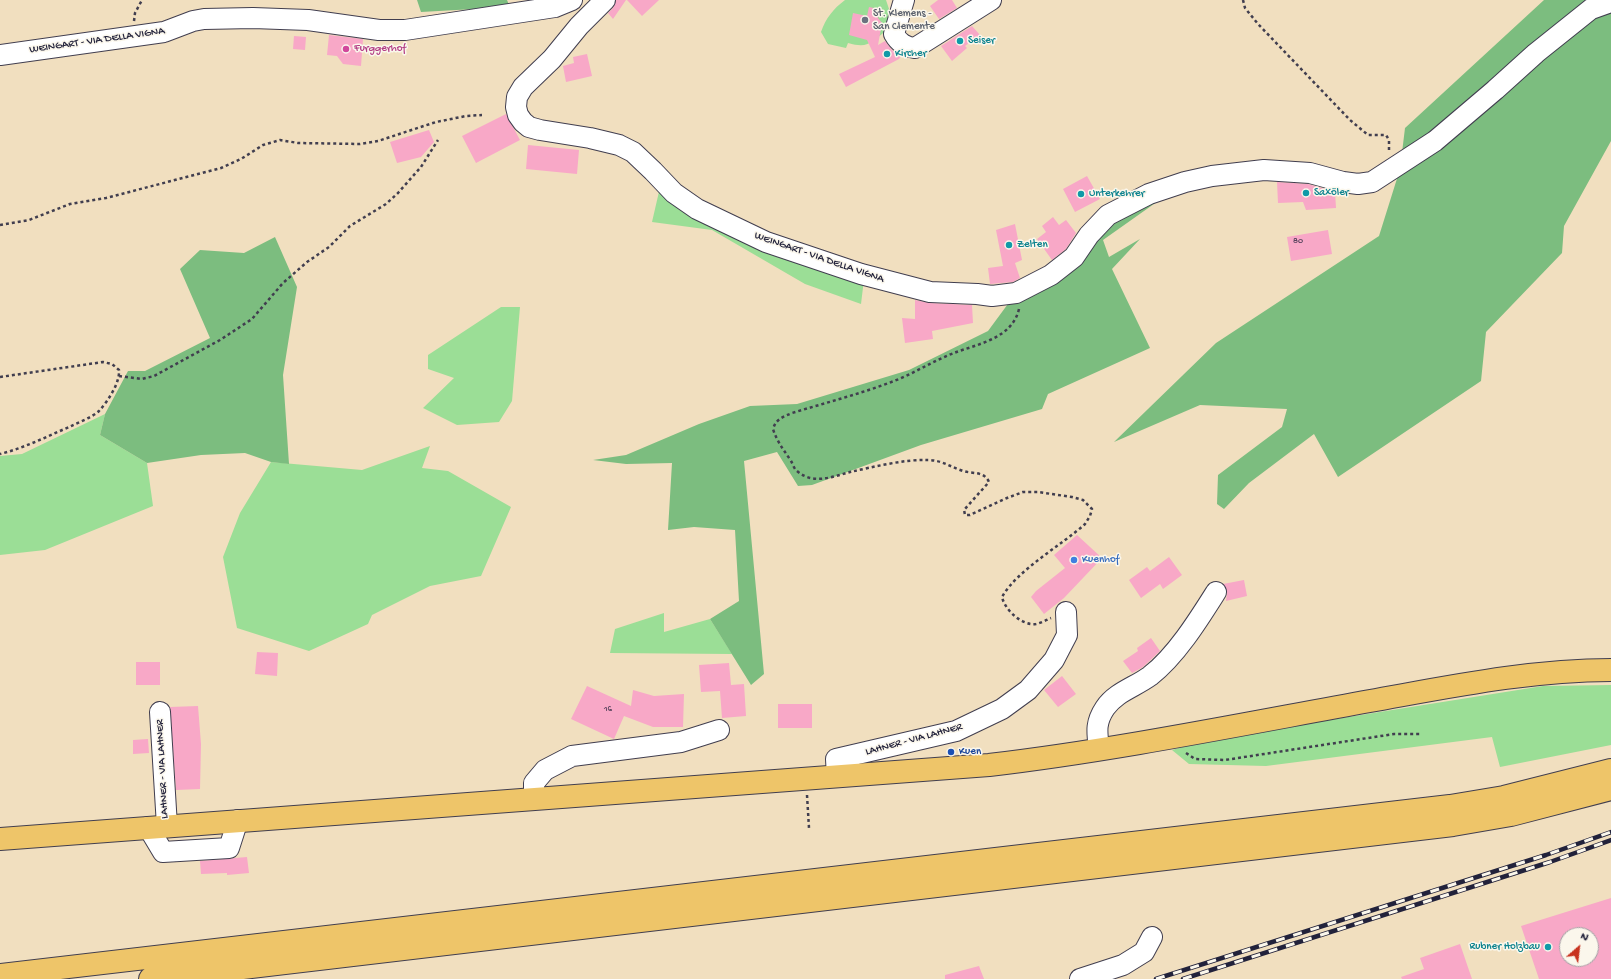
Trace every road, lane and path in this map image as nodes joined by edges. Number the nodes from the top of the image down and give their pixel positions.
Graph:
1 (142, 0) edge
2 (572, 0) edge
3 (605, 0) edge
4 (904, 0) edge
5 (991, 0) edge
6 (1243, 0) edge
7 (1611, 2) edge
8 (134, 35) junction
9 (0, 55) edge
10 (482, 116) dead end
11 (438, 140) dead end
12 (1386, 157) dead end
13 (0, 225) edge
14 (1016, 293) junction
15 (119, 376) junction
16 (0, 377) edge
17 (0, 454) edge
18 (1216, 592) dead end
19 (1066, 612) joint
20 (1611, 670) edge
21 (160, 712) dead end
22 (719, 730) dead end
23 (1422, 734) dead end
24 (1176, 736) junction
25 (1099, 749) junction
26 (1611, 770) edge
27 (837, 776) junction
28 (806, 779) junction
29 (1611, 789) edge
30 (534, 799) junction
31 (157, 826) junction
32 (809, 828) dead end
33 (0, 839) edge
34 (1152, 937) dead end
35 (0, 966) edge
36 (61, 968) junction
37 (0, 976) edge
38 (150, 979) edge
39 (1080, 979) edge

1 - 8 path
2 - 8 street, WEINGART - VIA DELLA VIGNA
3 - 14 street, WEINGART - VIA DELLA VIGNA
4 - 5 street
6 - 12 path
7 - 14 street
8 - 9 street, WEINGART - VIA DELLA VIGNA
10 - 13 path
11 - 15 path
14 - 19 path
15 - 16 path
15 - 17 path
18 - 25 street
19 - 27 street, LAHNER - VIA LAHNER
20 - 24 main road
21 - 31 street, LAHNER - VIA LAHNER
22 - 30 street
23 - 24 path
24 - 25 main road
25 - 27 main road
26 - 36 main road
27 - 28 main road
28 - 30 main road
28 - 32 path
29 - 38 main road
30 - 31 main road
31 - 33 main road
34 - 39 street
35 - 36 main road
36 - 37 main road

